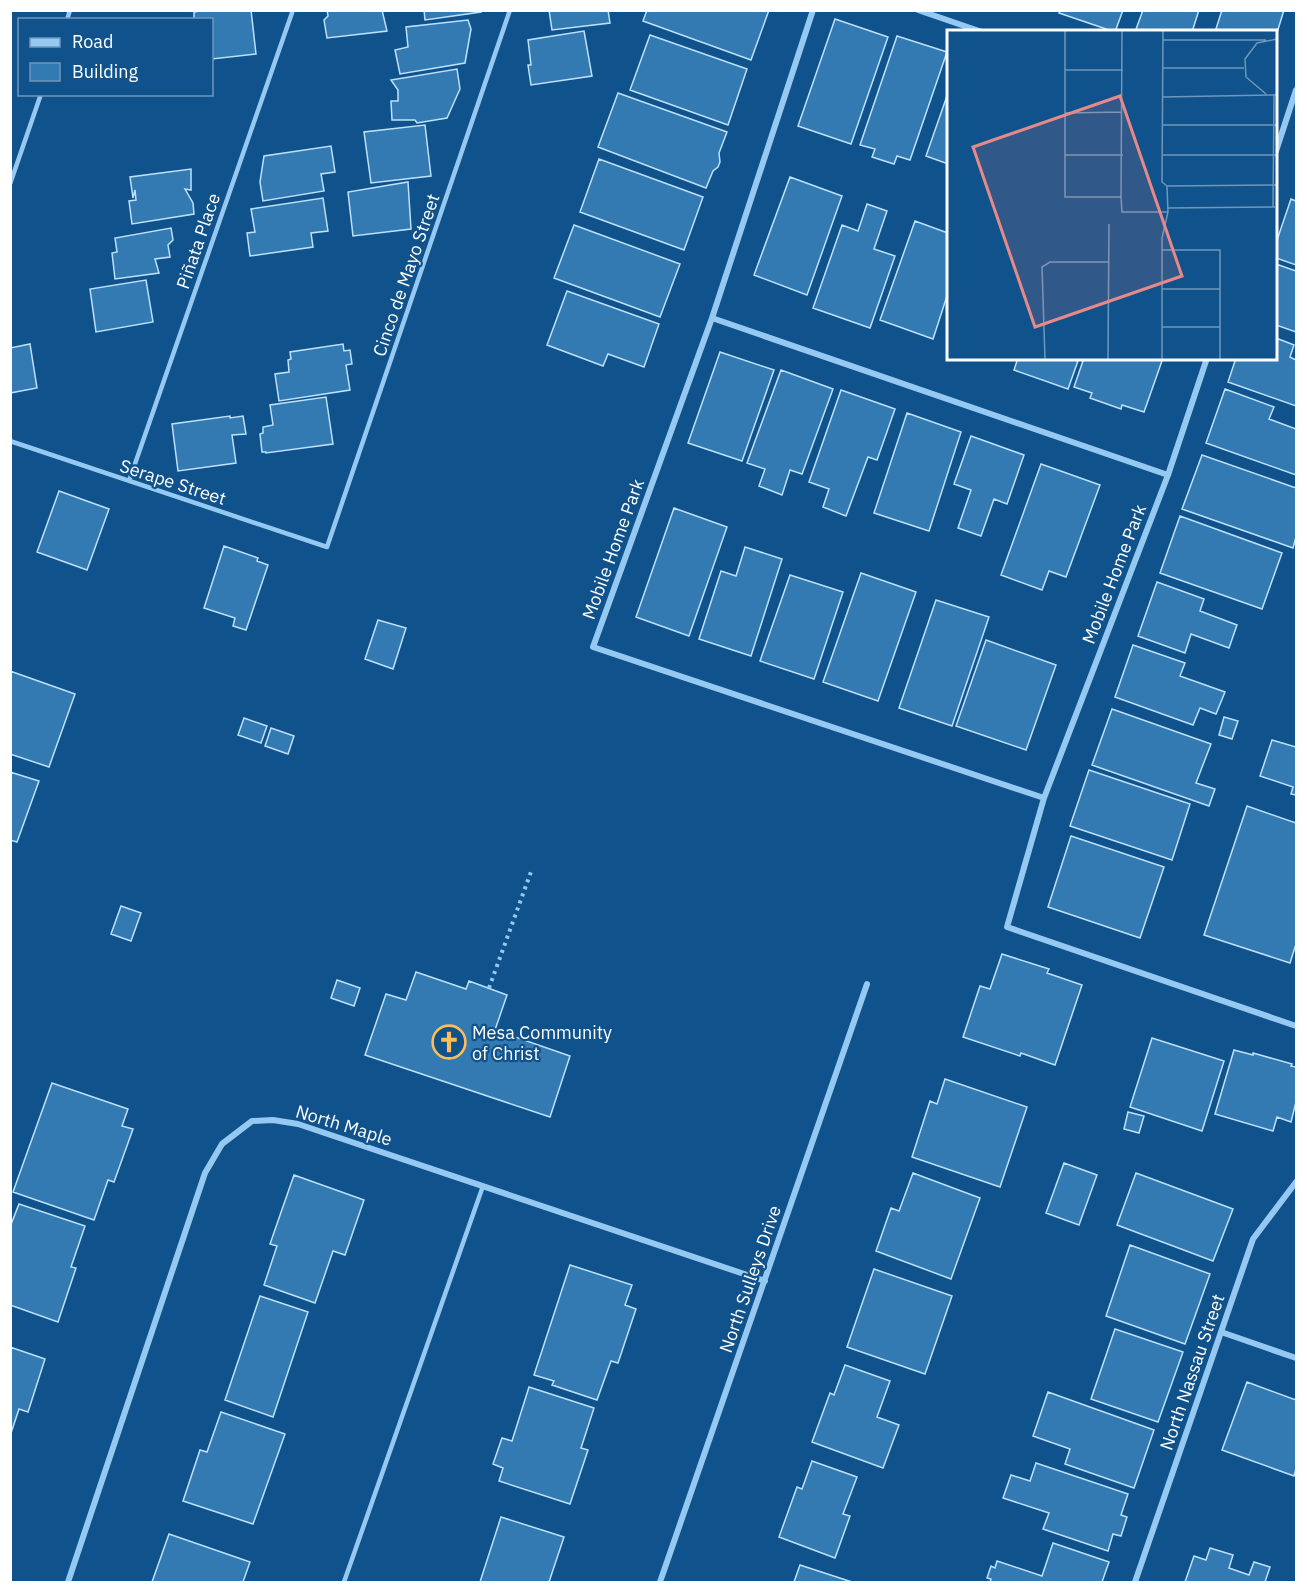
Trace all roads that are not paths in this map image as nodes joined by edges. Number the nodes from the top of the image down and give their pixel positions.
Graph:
1 (293, 10) edge
2 (510, 10) edge
3 (813, 10) edge
4 (918, 10) edge
5 (976, 30) edge
6 (1296, 90) edge
7 (40, 96) edge
8 (1279, 130) edge
9 (10, 184) edge
10 (712, 318) junction
11 (1206, 360) edge
12 (10, 441) edge
13 (1168, 475) junction
14 (129, 481) junction
15 (327, 548) joint
16 (1044, 798) junction
17 (867, 984) dead end
18 (1296, 1026) edge
19 (1296, 1182) edge
20 (483, 1186) junction
21 (765, 1281) junction
22 (1221, 1332) junction
23 (1296, 1358) edge
24 (68, 1582) edge
25 (344, 1582) edge
26 (660, 1582) edge
27 (1135, 1582) edge

1 - 14 lane, Piñata Place
2 - 15 lane, Cinco de Mayo Street
3 - 10 street, Mobile Home Park
4 - 5 street
6 - 8 street
7 - 9 lane
10 - 13 street
10 - 16 street, Mobile Home Park
11 - 13 street, Mobile Home Park
12 - 14 lane, Serape Street
13 - 16 street, Mobile Home Park
14 - 15 lane, Serape Street
16 - 18 street, Mobile Home Park
17 - 21 street, North Sulleys Drive
19 - 22 street, North Nassau Street
20 - 21 street, North Maple
20 - 24 street, North Maple
20 - 25 lane
21 - 26 street, North Sulleys Drive
22 - 23 street
22 - 27 street, North Nassau Street

